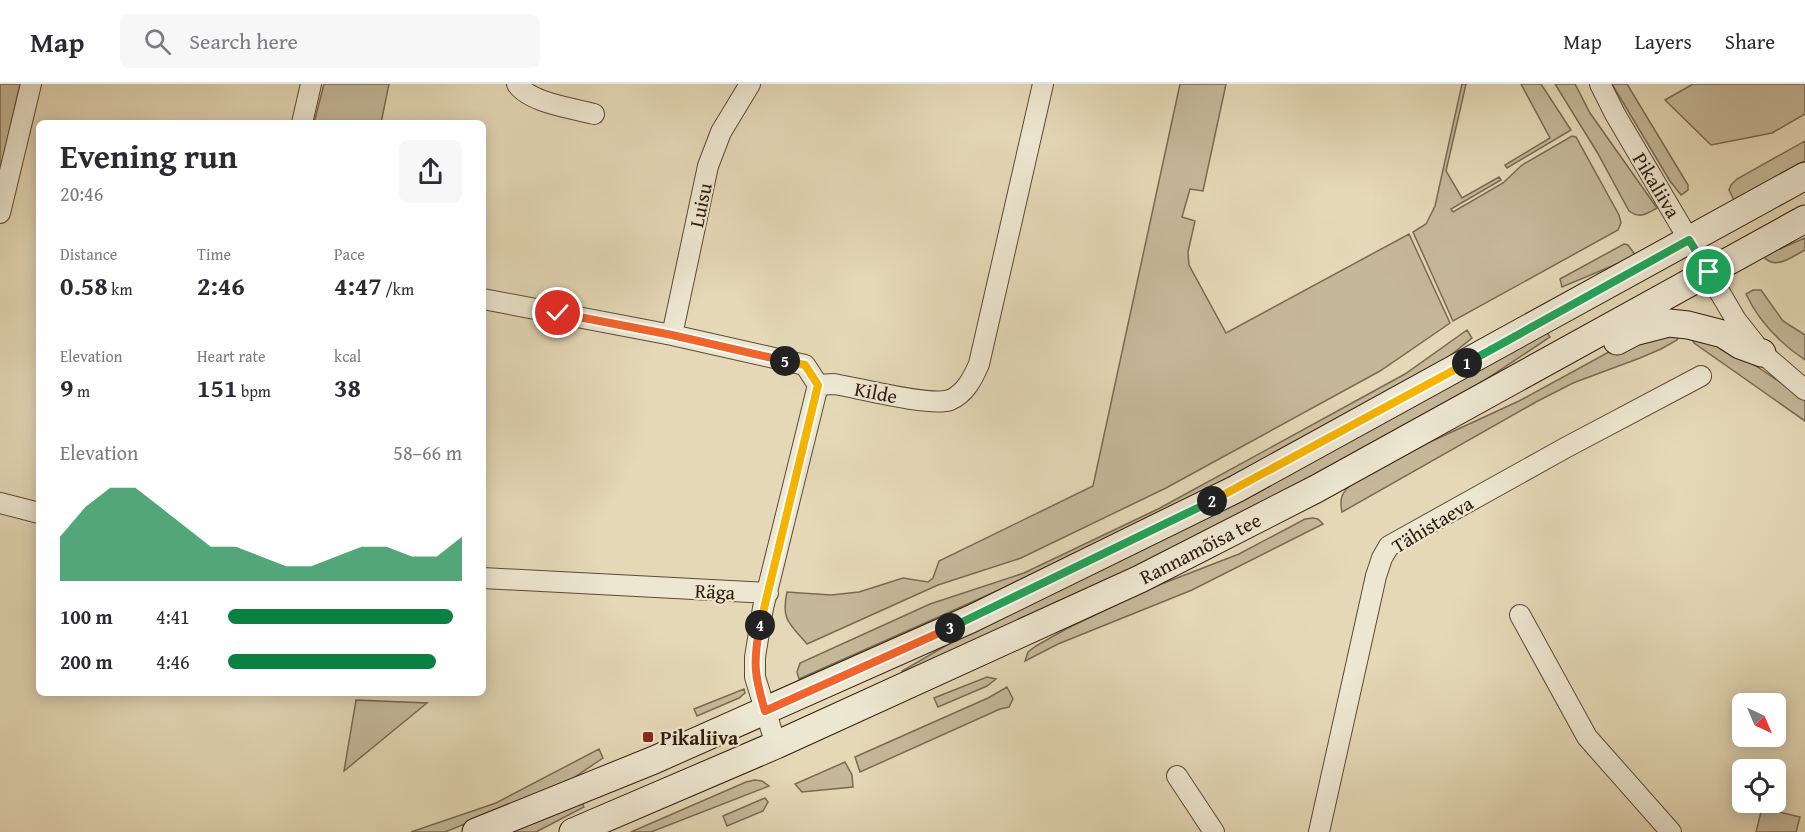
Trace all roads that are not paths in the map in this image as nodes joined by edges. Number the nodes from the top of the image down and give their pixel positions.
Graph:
1 (31, 84) edge
2 (311, 84) edge
3 (517, 84) edge
4 (750, 84) edge
5 (1042, 84) edge
6 (1589, 84) edge
7 (1600, 84) edge
8 (594, 114) dead end
9 (1615, 114) junction
10 (303, 120) edge
11 (1805, 176) edge
12 (0, 213) edge
13 (1805, 219) edge
14 (1689, 240) junction
15 (1709, 272) junction
16 (486, 300) edge
17 (672, 335) junction
18 (1762, 353) junction
19 (1562, 355) junction
20 (1782, 372) junction
21 (1701, 376) dead end
22 (1805, 376) edge
23 (818, 385) junction
24 (1805, 390) edge
25 (0, 503) edge
26 (36, 512) edge
27 (486, 578) edge
28 (768, 593) junction
29 (1520, 615) dead end
30 (765, 711) junction
31 (776, 745) junction
32 (1177, 776) dead end
33 (1323, 831) edge
34 (476, 832) edge
35 (573, 832) edge
36 (1214, 832) edge
37 (1671, 832) edge

1 - 12 street
2 - 10 street
3 - 8 street
4 - 17 street, Luisu
5 - 23 street, Kilde
6 - 9 street, Pikaliiva
7 - 9 street, Pikaliiva
9 - 14 street, Pikaliiva
11 - 14 main road, Rannamõisa tee
13 - 15 main road, Rannamõisa tee
14 - 15 street, Pikaliiva
14 - 30 main road, Rannamõisa tee
15 - 18 street, Pikaliiva
15 - 19 main road, Rannamõisa tee
16 - 17 street
17 - 23 street
18 - 19 main road
18 - 20 street, Pikaliiva
19 - 31 main road, Rannamõisa tee
20 - 22 street
20 - 24 street, Pikaliiva
21 - 33 street, Tähistaeva
23 - 28 street
25 - 26 street
27 - 28 street, Räga
28 - 30 street
29 - 37 street
30 - 31 street
30 - 34 main road, Rannamõisa tee
31 - 35 main road, Rannamõisa tee
32 - 36 street

